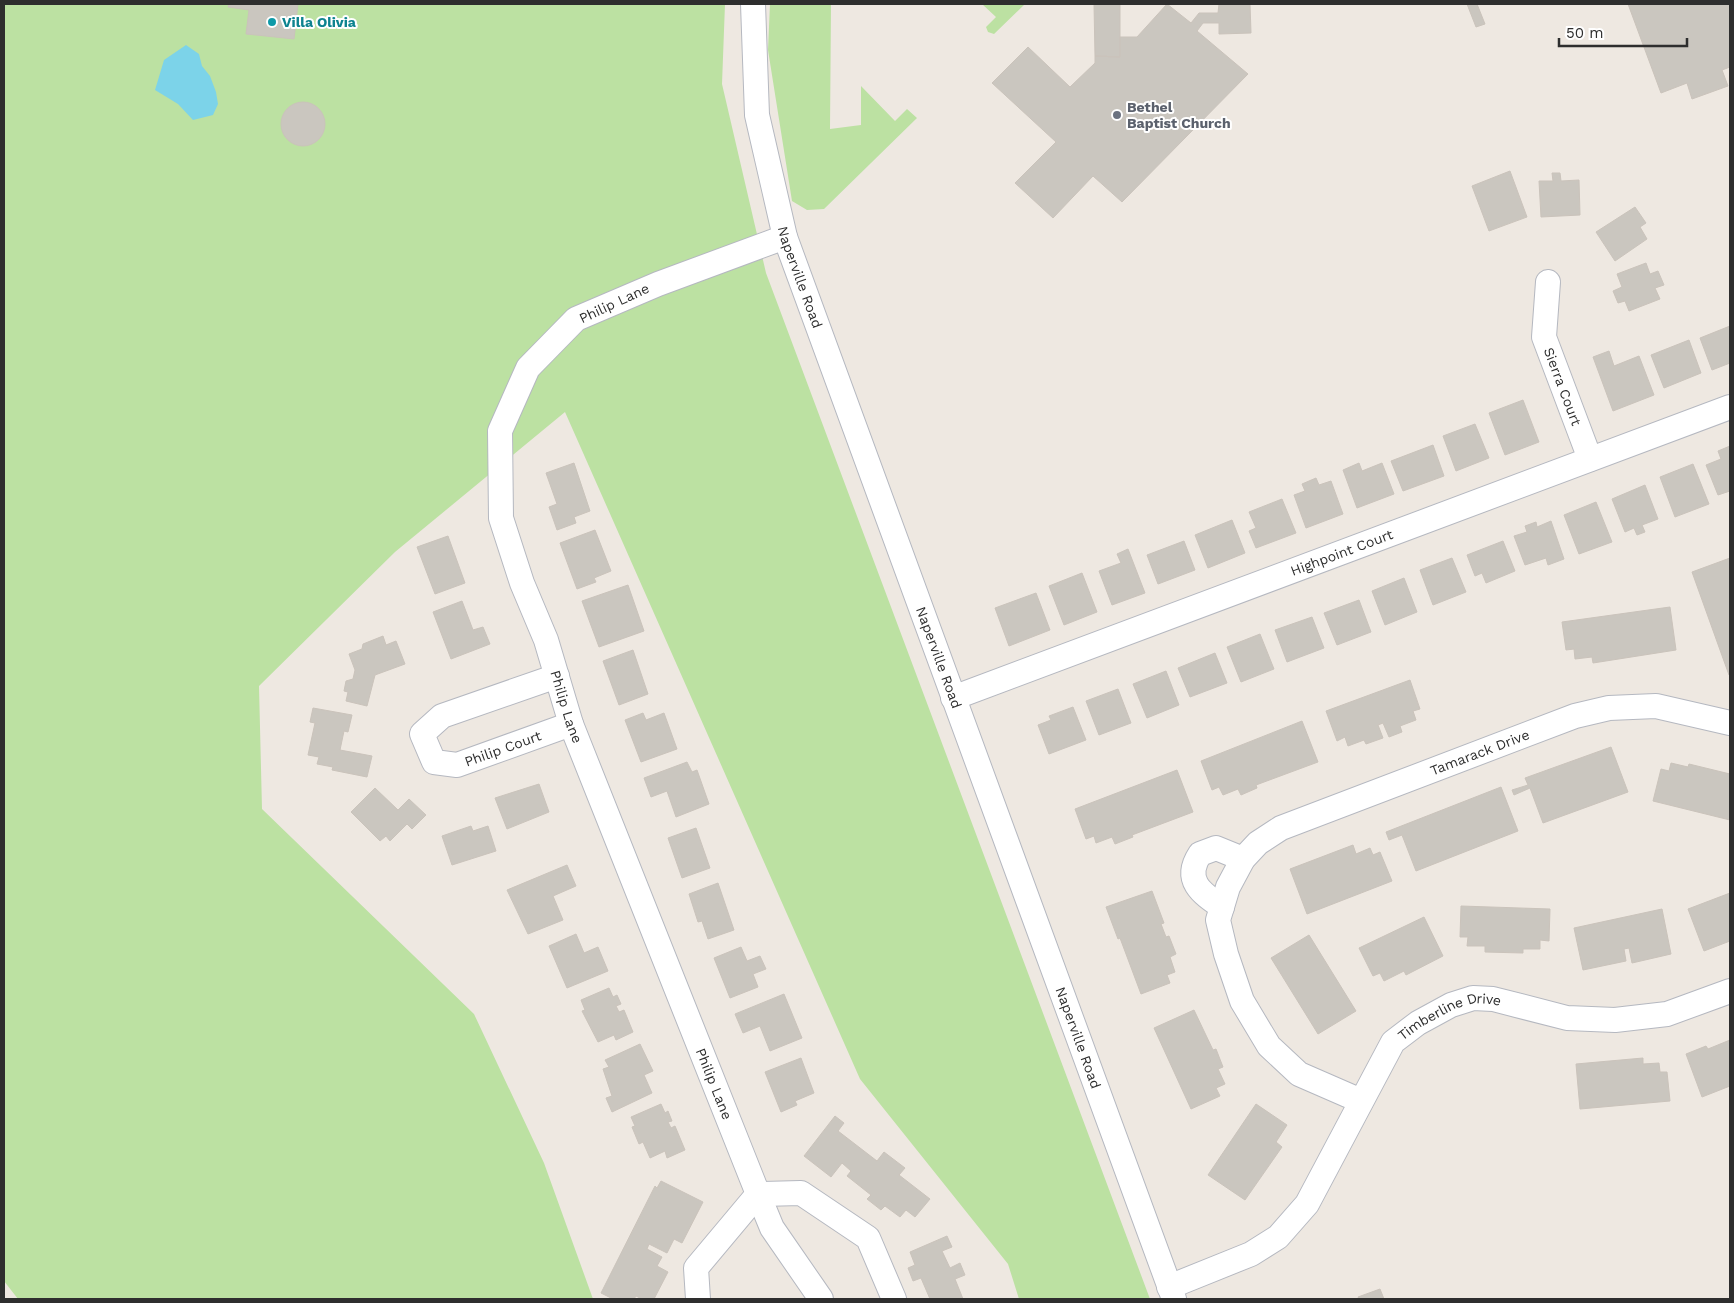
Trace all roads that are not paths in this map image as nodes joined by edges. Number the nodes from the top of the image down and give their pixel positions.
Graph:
1 (753, 4) edge
2 (784, 238) junction
3 (1548, 282) dead end
4 (1730, 407) edge
5 (1590, 459) junction
6 (557, 676) junction
7 (953, 698) junction
8 (1730, 723) edge
9 (571, 724) junction
10 (1243, 858) junction
11 (1222, 906) junction
12 (1730, 990) edge
13 (1360, 1101) junction
14 (758, 1194) junction
15 (1172, 1293) edge
16 (698, 1299) edge
17 (821, 1299) edge
18 (894, 1299) edge

1 - 2 street, Naperville Road
2 - 6 street, Philip Lane
2 - 7 street, Naperville Road
3 - 5 street, Sierra Court
4 - 5 street, Highpoint Court
5 - 7 street, Highpoint Court
6 - 9 street, Philip Lane
6 - 9 street, Philip Court
7 - 15 street, Naperville Road
8 - 10 street, Tamarack Drive
9 - 14 street, Philip Lane
10 - 11 street, Tamarack Drive
10 - 11 street
11 - 13 street, Tamarack Drive
12 - 13 street, Timberline Drive
13 - 15 street, Timberline Drive
14 - 16 street
14 - 17 street, Philip Lane
14 - 18 street

